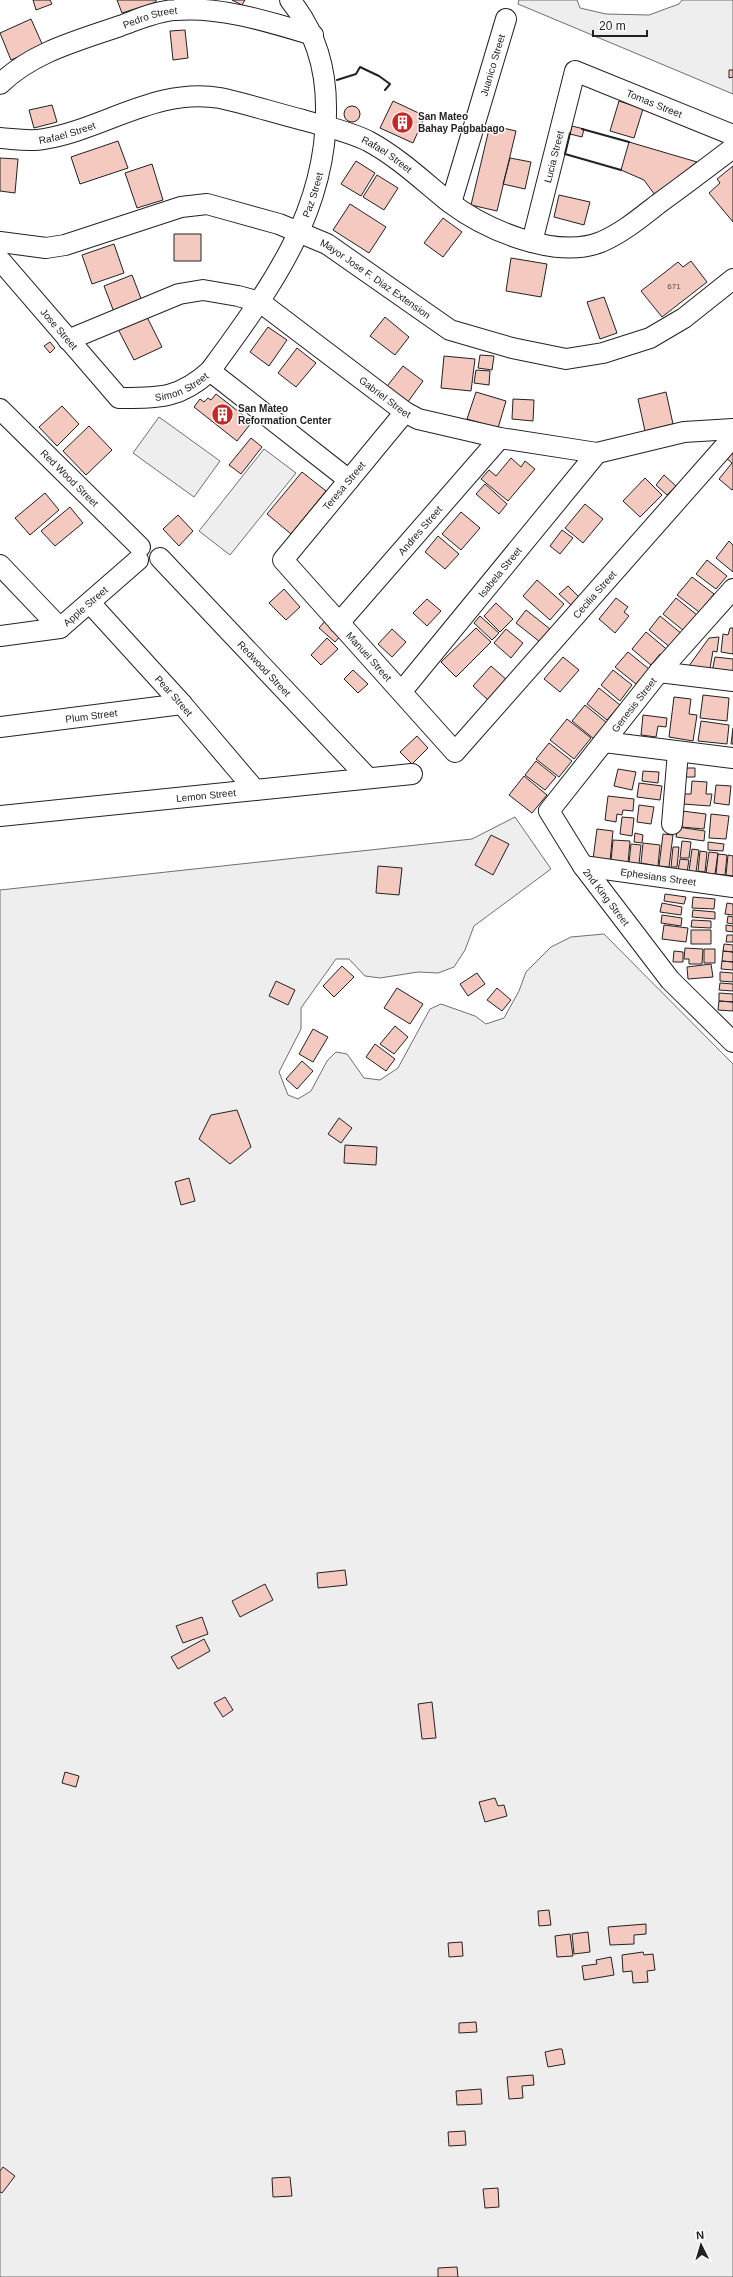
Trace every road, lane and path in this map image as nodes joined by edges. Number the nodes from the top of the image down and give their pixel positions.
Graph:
1 (290, 0) edge
2 (506, 19) dead end
3 (313, 35) junction
4 (575, 70) joint
5 (0, 84) edge
6 (327, 127) junction
7 (733, 135) edge
8 (0, 138) edge
9 (733, 148) edge
10 (451, 203) junction
11 (300, 232) junction
12 (0, 242) edge
13 (532, 242) junction
14 (0, 260) edge
15 (733, 280) edge
16 (260, 302) junction
17 (68, 340) junction
18 (210, 371) junction
19 (119, 398) joint
20 (0, 409) edge
21 (406, 412) junction
22 (733, 429) edge
23 (733, 436) edge
24 (500, 438) junction
25 (597, 453) junction
26 (349, 480) junction
27 (139, 554) junction
28 (283, 560) joint
29 (0, 565) edge
30 (733, 589) edge
31 (90, 603) junction
32 (724, 610) edge
33 (339, 623) junction
34 (60, 628) junction
35 (0, 636) edge
36 (659, 672) junction
37 (733, 682) edge
38 (402, 691) junction
39 (182, 704) junction
40 (0, 727) edge
41 (604, 742) junction
42 (455, 752) joint
43 (678, 752) junction
44 (733, 758) edge
45 (412, 774) dead end
46 (368, 778) junction
47 (255, 790) junction
48 (0, 816) edge
49 (672, 824) dead end
50 (583, 866) junction
51 (733, 887) edge
52 (733, 1042) edge

1 - 3 street, Paz Street
2 - 10 street, Juanico Street
3 - 5 street, Pedro Street
3 - 6 street, Paz Street
4 - 7 street, Tomas Street
4 - 13 street, Lucia Street
6 - 8 street, Rafael Street
6 - 10 street, Rafael Street
6 - 11 street, Paz Street
9 - 13 street, Rafael Street
10 - 13 street, Rafael Street
11 - 12 street, Mayor Jose F. Diaz Extension
11 - 15 street, Mayor Jose F. Diaz Extension
11 - 16 street, Paz Street
14 - 17 street, Jose Street
16 - 17 street, Gabriel Street
16 - 18 street, Paz Street
16 - 21 street, Gabriel Street
17 - 19 street, Jose Street
18 - 19 street, Simon Street
18 - 26 street, Simon Street
20 - 27 street, Red Wood Street
21 - 24 street, Gabriel Street
21 - 26 street, Teresa Street
22 - 25 street, Gabriel Street
23 - 42 street, Cecilia Street
24 - 25 street, Gabriel Street
24 - 33 street, Andres Street
25 - 38 street, Isabela Street
26 - 28 street, Teresa Street
27 - 31 street, Apple Street
27 - 46 street, Redwood Street
28 - 33 street, Manuel Street
29 - 34 street
30 - 32 street, Genesis Street
31 - 34 street, Apple Street
31 - 39 street, Pear Street
32 - 36 street, Genesis Street
33 - 38 street, Manuel Street
34 - 35 street, Apple Street
36 - 37 street
36 - 41 street, Genesis Street
38 - 42 street, Manuel Street
39 - 40 street, Plum Street
39 - 47 street, Pear Street
41 - 43 street, Genesis Street
41 - 50 street, 2nd King Street
43 - 44 street, Genesis Street
43 - 49 street
45 - 46 street, Lemon Street
46 - 47 street, Lemon Street
47 - 48 street, Lemon Street
50 - 51 street, Ephesians Street
50 - 52 street, 2nd King Street

